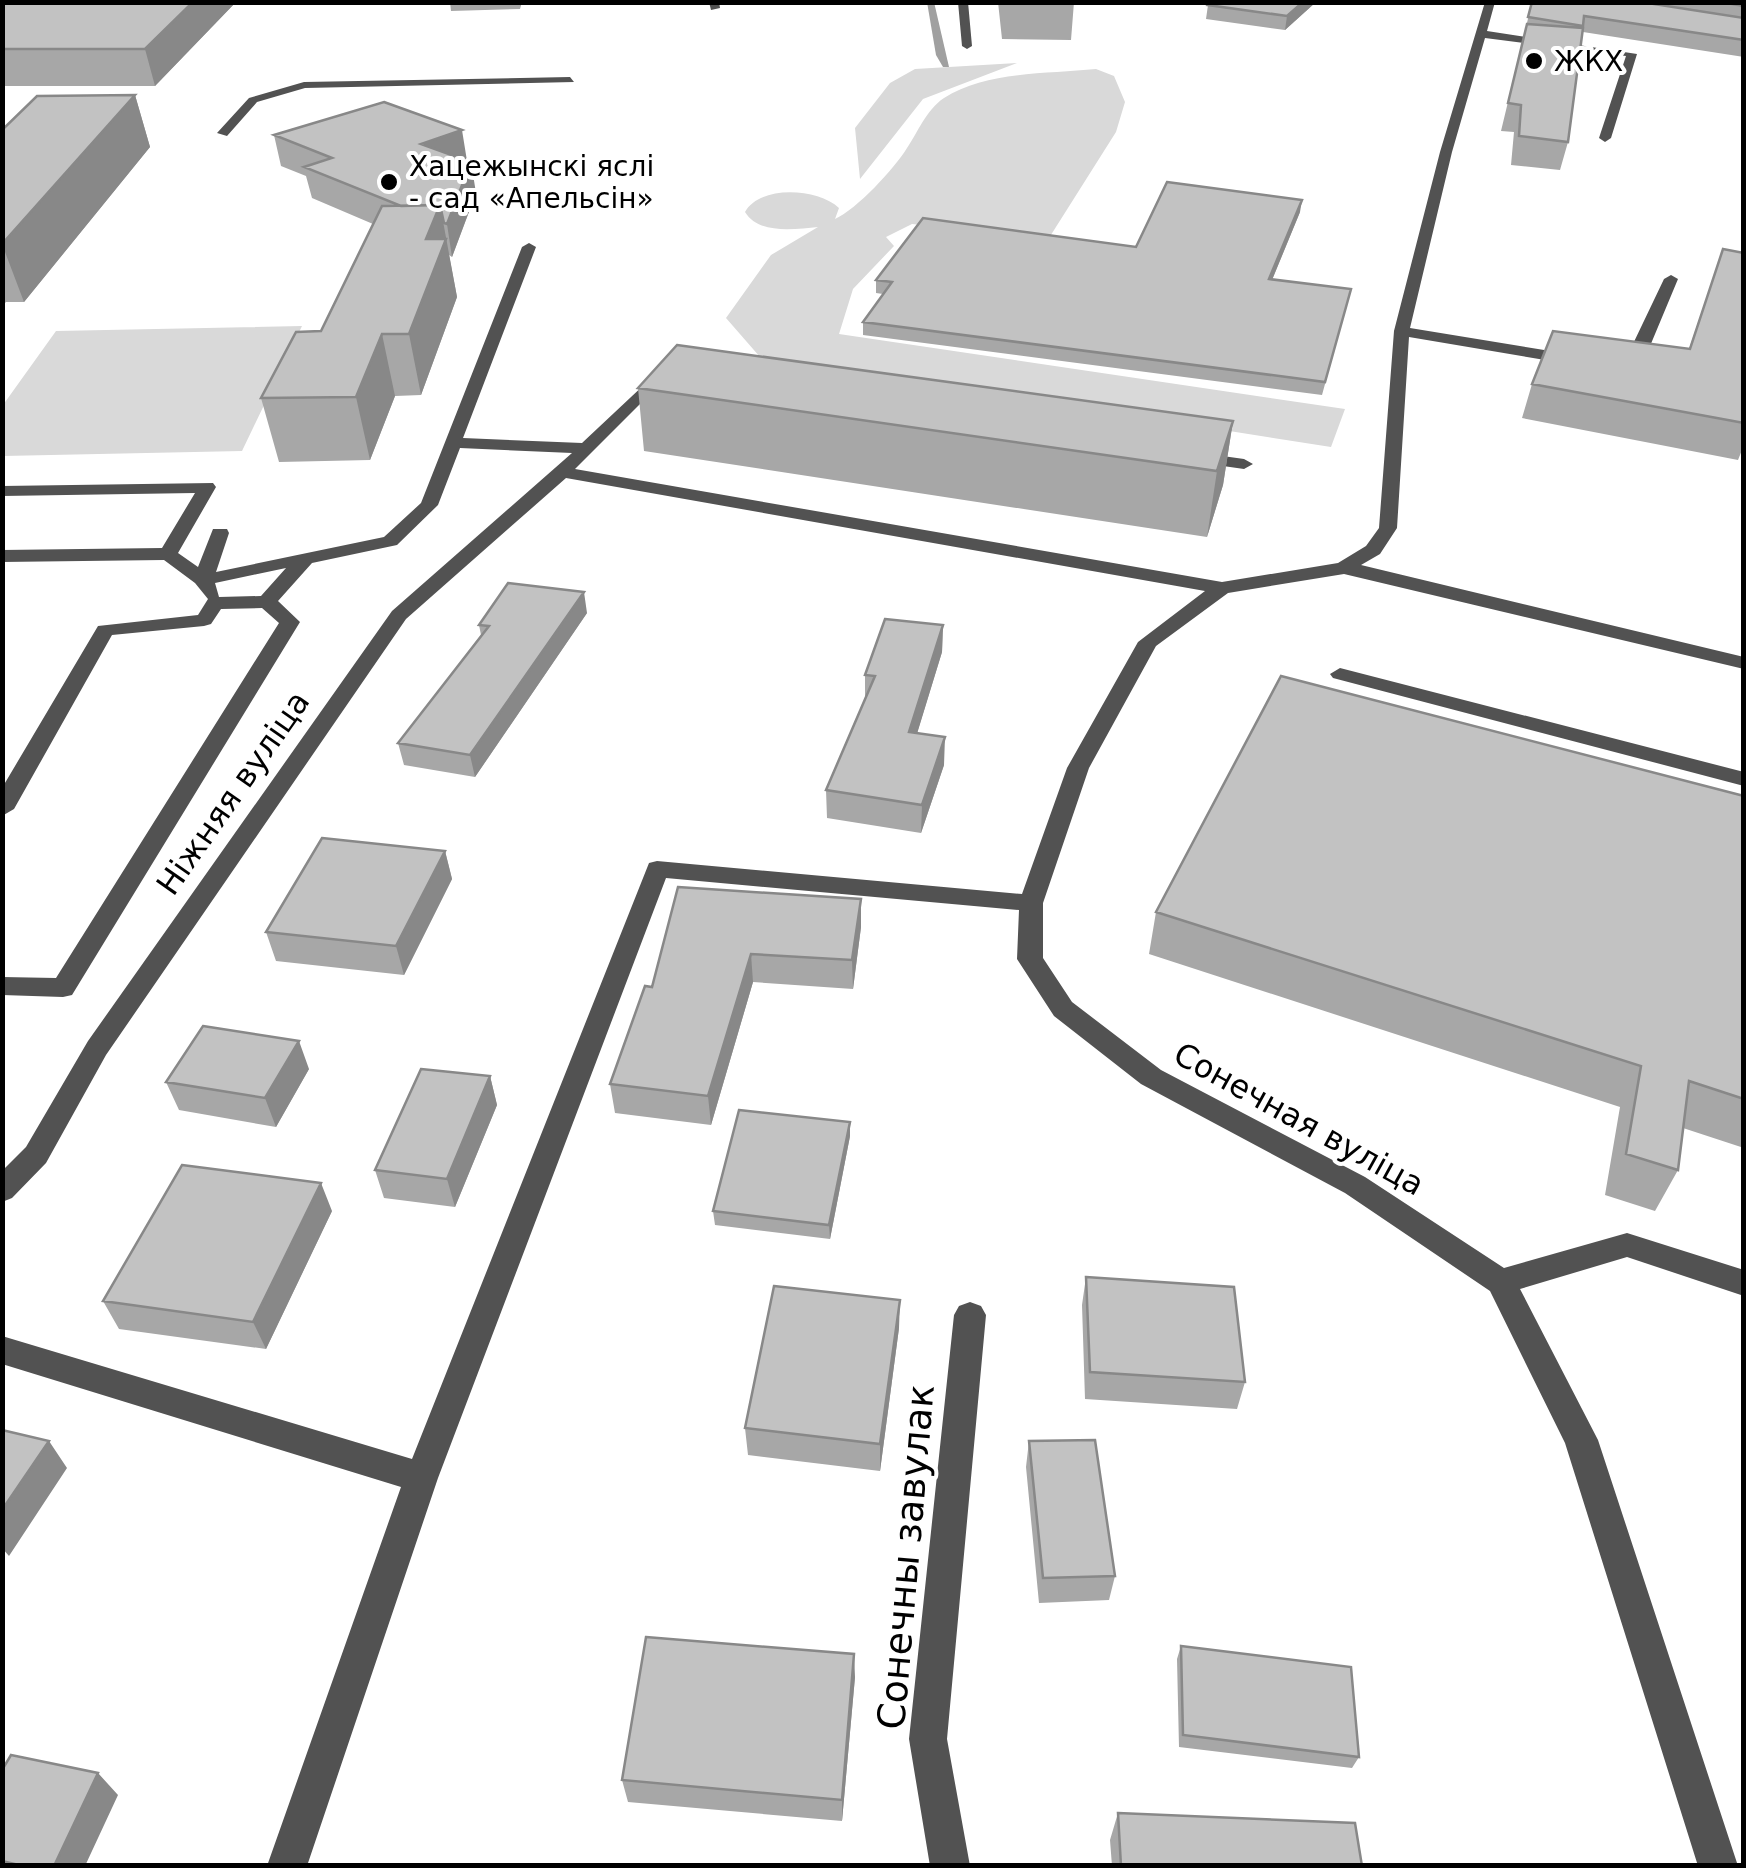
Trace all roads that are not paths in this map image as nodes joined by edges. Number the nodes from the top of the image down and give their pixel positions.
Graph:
1 (963, 2) edge
2 (1490, 2) edge
3 (1482, 34) junction
4 (967, 46) dead end
5 (570, 80) dead end
6 (223, 133) dead end
7 (1604, 138) dead end
8 (529, 247) dead end
9 (1671, 279) dead end
10 (1402, 331) junction
11 (680, 354) edge
12 (1594, 363) edge
13 (1613, 366) edge
14 (454, 443) junction
15 (586, 448) junction
16 (1166, 453) edge
17 (1244, 464) dead end
18 (562, 472) junction
19 (2, 491) edge
20 (220, 532) dead end
21 (168, 554) junction
22 (2, 556) edge
23 (306, 558) junction
24 (1344, 568) junction
25 (203, 580) junction
26 (1222, 588) junction
27 (267, 602) junction
28 (215, 603) junction
29 (1744, 663) edge
30 (1340, 674) dead end
31 (1744, 779) edge
32 (2, 809) edge
33 (1031, 903) junction
34 (2, 986) edge
35 (2, 1190) edge
36 (1501, 1282) junction
37 (1744, 1283) edge
38 (970, 1315) dead end
39 (2, 1350) edge
40 (421, 1478) junction
41 (287, 1866) edge
42 (950, 1866) edge
43 (1718, 1866) edge

1 - 4 street
2 - 3 street
3 - 7 street
3 - 10 street
5 - 6 street
8 - 14 street
9 - 13 street
10 - 12 street
10 - 24 street
11 - 15 street, Ніжняя вуліца
14 - 15 street
14 - 23 street
15 - 18 street, Ніжняя вуліца
16 - 17 street
18 - 26 street
18 - 35 street, Ніжняя вуліца
19 - 21 street
20 - 25 street
21 - 22 street
21 - 25 street
23 - 25 street
23 - 27 street
24 - 26 street, Сонечная вуліца
24 - 29 street
25 - 28 street
26 - 33 street, Сонечная вуліца
27 - 28 street
27 - 34 street
28 - 32 street
30 - 31 street
33 - 36 street, Сонечная вуліца
33 - 40 street
36 - 37 street
36 - 43 street, Сонечная вуліца
38 - 42 street, Сонечны завулак
39 - 40 street
40 - 41 street

